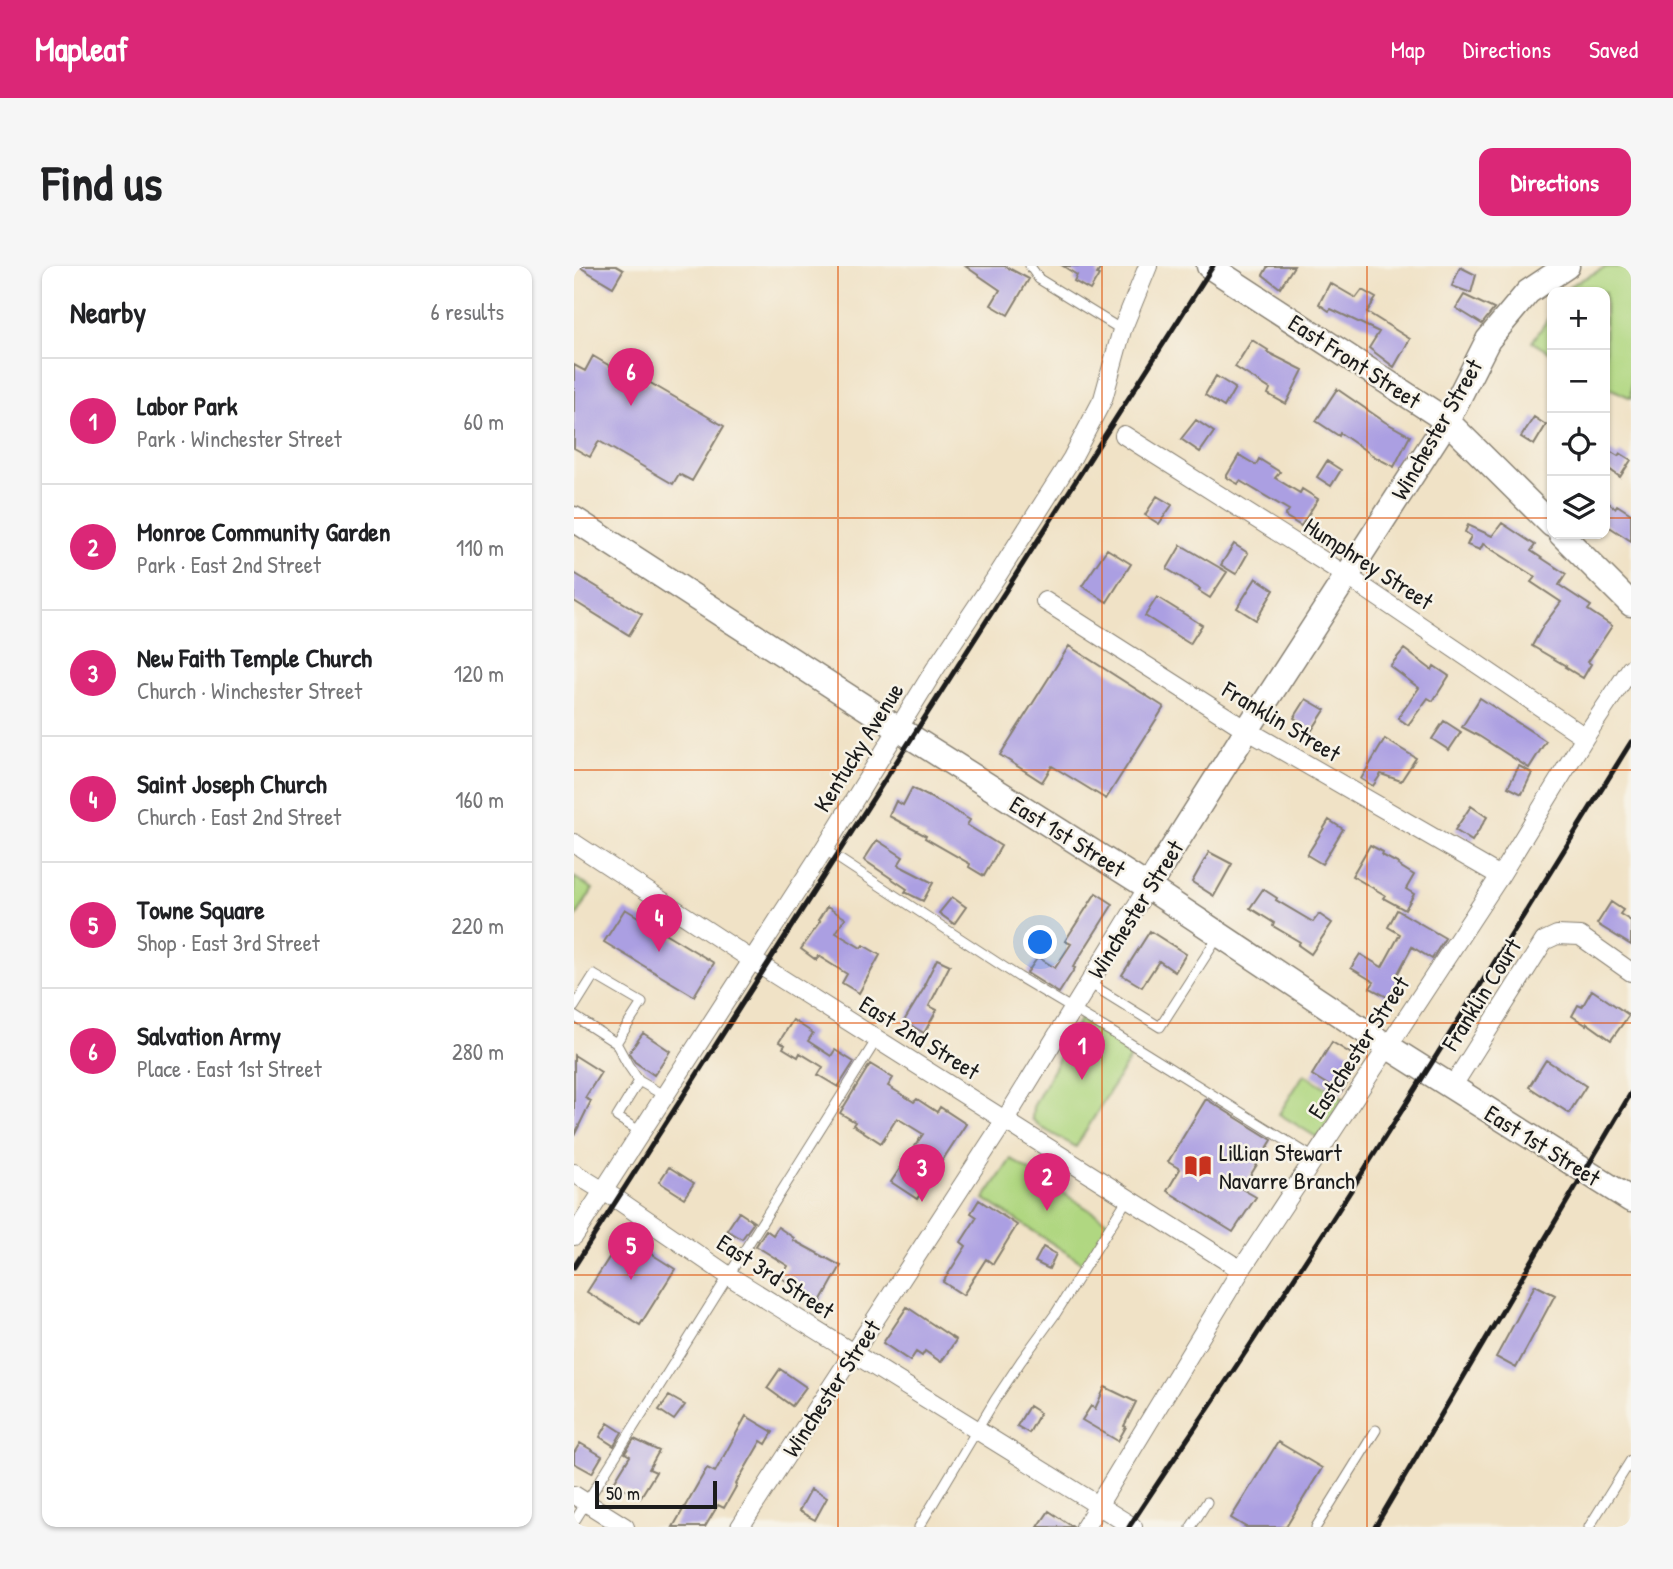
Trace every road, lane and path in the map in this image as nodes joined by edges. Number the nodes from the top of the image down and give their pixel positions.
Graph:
1 (1030, 266) edge
2 (1148, 266) edge
3 (1209, 266) edge
4 (1545, 266) edge
5 (1567, 266) edge
6 (1528, 292) junction
7 (1122, 330) junction
8 (1447, 421) junction
9 (1124, 435) dead end
10 (574, 519) edge
11 (1547, 520) edge
12 (1566, 539) edge
13 (1346, 576) junction
14 (1045, 601) dead end
15 (1631, 604) edge
16 (1631, 668) edge
17 (897, 728) junction
18 (1247, 730) junction
19 (1585, 737) junction
20 (574, 843) edge
21 (824, 849) junction
22 (1500, 876) junction
23 (1148, 887) junction
24 (1219, 934) junction
25 (752, 960) junction
26 (1631, 972) edge
27 (1089, 983) junction
28 (574, 1007) edge
29 (1073, 1010) junction
30 (574, 1016) edge
31 (877, 1039) junction
32 (617, 1043) junction
33 (1387, 1046) junction
34 (639, 1081) junction
35 (1452, 1087) junction
36 (665, 1096) junction
37 (1005, 1120) junction
38 (641, 1132) junction
39 (1314, 1158) junction
40 (574, 1173) edge
41 (604, 1191) junction
42 (1128, 1198) junction
43 (1631, 1200) edge
44 (574, 1236) edge
45 (1241, 1270) junction
46 (729, 1276) junction
47 (854, 1354) junction
48 (1376, 1430) dead end
49 (978, 1431) junction
50 (1631, 1460) edge
51 (580, 1499) edge
52 (1207, 1502) dead end
53 (1099, 1506) junction
54 (574, 1522) edge
55 (625, 1527) edge
56 (740, 1527) edge
57 (919, 1527) edge
58 (1085, 1527) edge
59 (1133, 1527) edge
60 (1191, 1527) edge
61 (1316, 1527) edge
62 (1589, 1527) edge

1 - 7 lane
2 - 7 street, Kentucky Avenue
3 - 8 street, East Front Street
4 - 6 street, Winchester Street
5 - 6 street, Winchester Street
6 - 8 street, Winchester Street
7 - 17 street, Kentucky Avenue
8 - 11 street, East Front Street
8 - 13 street, Winchester Street
9 - 13 street, Humphrey Street
10 - 17 street, East 1st Street
12 - 15 street
13 - 18 street, Winchester Street
13 - 19 street, Humphrey Street
14 - 18 street, Franklin Street
16 - 19 street, Eastchester Street
17 - 21 street, Kentucky Avenue
17 - 23 street, East 1st Street
18 - 22 street, Franklin Street
18 - 23 street, Winchester Street
19 - 22 street, Eastchester Street
20 - 25 street, East 2nd Street
21 - 25 street, Kentucky Avenue
21 - 29 lane
22 - 33 street, Eastchester Street
23 - 24 street, East 1st Street
23 - 27 street, Winchester Street
24 - 27 lane
24 - 33 street, East 1st Street
25 - 31 street, East 2nd Street
25 - 36 street, Kentucky Avenue
26 - 35 street, Franklin Court
27 - 29 street, Winchester Street
28 - 32 lane
29 - 37 street, Winchester Street
29 - 39 lane
30 - 32 lane
31 - 37 street, East 2nd Street
31 - 46 lane
32 - 34 lane
33 - 35 street, East 1st Street
33 - 39 street, Eastchester Street
34 - 36 lane
34 - 38 lane
35 - 43 street, East 1st Street
36 - 38 street, Kentucky Avenue
37 - 42 street, East 2nd Street
37 - 47 street, Winchester Street
38 - 41 street, Kentucky Avenue
39 - 45 street, Eastchester Street
40 - 41 street, East 3rd Street
41 - 44 street, Kentucky Avenue
41 - 46 street, East 3rd Street
42 - 45 street, East 2nd Street
42 - 49 lane
45 - 53 street, Eastchester Street
46 - 47 street, East 3rd Street
46 - 51 lane
47 - 49 street, East 3rd Street
47 - 56 street, Winchester Street
48 - 61 lane
49 - 53 street, East 3rd Street
49 - 57 lane
50 - 62 lane
51 - 54 lane
51 - 55 street
52 - 60 lane
53 - 58 street, Eastchester Street
53 - 59 street, East 3rd Street

